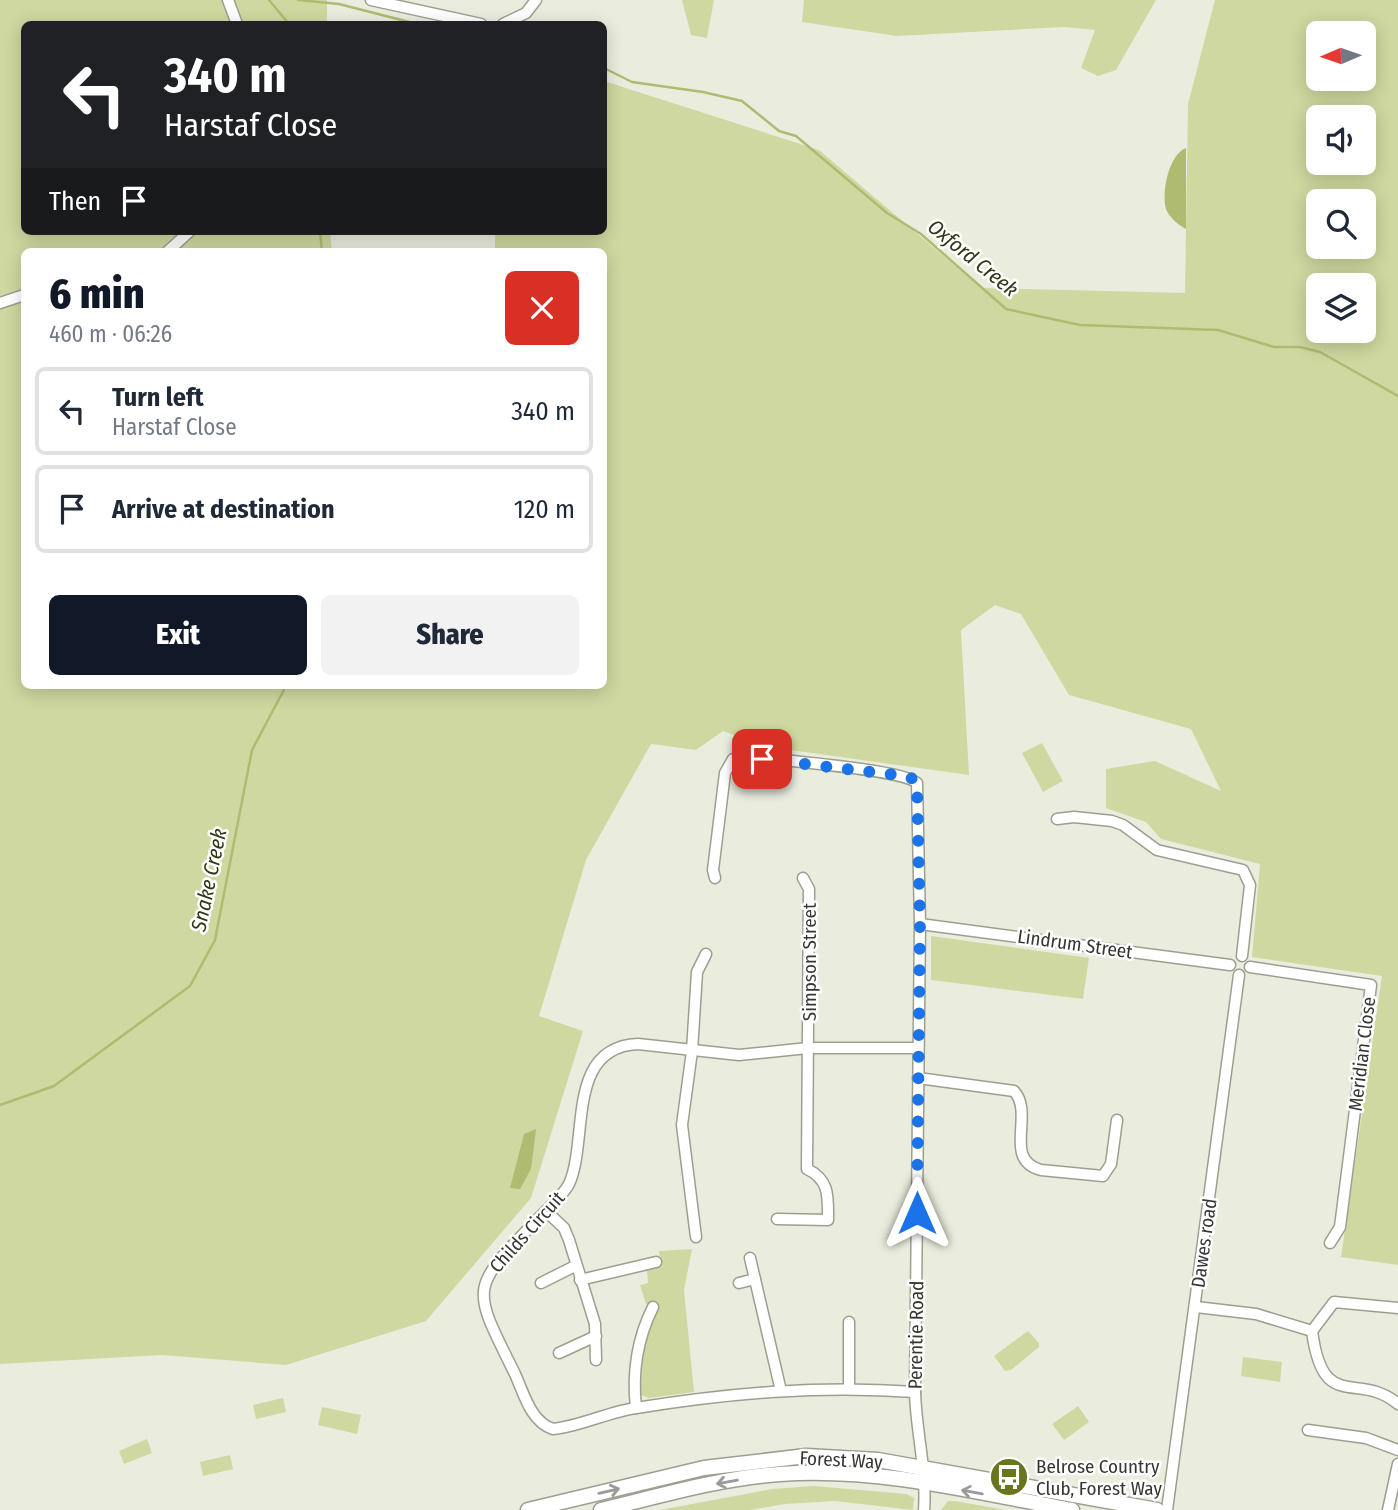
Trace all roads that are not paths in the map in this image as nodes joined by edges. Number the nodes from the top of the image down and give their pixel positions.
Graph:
1 (228, 0) edge
2 (371, 0) edge
3 (534, 3) edge
4 (236, 21) edge
5 (467, 21) edge
6 (511, 21) edge
7 (186, 235) edge
8 (171, 248) edge
9 (21, 296) edge
10 (0, 303) edge
11 (1057, 819) dead end
12 (715, 878) dead end
13 (803, 878) dead end
14 (920, 924) junction
15 (706, 954) dead end
16 (1242, 956) junction
17 (1230, 965) junction
18 (1250, 967) junction
19 (1239, 975) junction
20 (808, 1048) junction
21 (918, 1048) junction
22 (692, 1051) junction
23 (918, 1078) junction
24 (1117, 1121) dead end
25 (545, 1211) junction
26 (778, 1219) dead end
27 (696, 1237) dead end
28 (1330, 1243) dead end
29 (750, 1258) dead end
30 (656, 1262) dead end
31 (575, 1266) junction
32 (755, 1279) junction
33 (580, 1280) junction
34 (541, 1283) dead end
35 (738, 1283) dead end
36 (653, 1307) dead end
37 (1196, 1307) junction
38 (1398, 1308) edge
39 (849, 1322) dead end
40 (1312, 1331) junction
41 (596, 1336) junction
42 (559, 1353) dead end
43 (596, 1360) dead end
44 (849, 1388) junction
45 (781, 1391) junction
46 (915, 1392) junction
47 (1398, 1404) edge
48 (636, 1408) junction
49 (1308, 1430) dead end
50 (1398, 1450) edge
51 (1398, 1464) edge
52 (922, 1467) junction
53 (925, 1484) junction
54 (528, 1510) edge
55 (601, 1510) edge
56 (924, 1510) edge
57 (1072, 1510) edge
58 (1157, 1510) edge
59 (1167, 1510) edge
60 (1388, 1510) edge

1 - 4 street
2 - 5 street
3 - 6 street
7 - 8 street
9 - 10 street
11 - 16 street
12 - 14 street, Perentie Road
13 - 20 street, Simpson Street
14 - 17 street, Lindrum Street
14 - 21 street, Perentie Road
15 - 22 street
16 - 17 street
16 - 18 street
17 - 19 street
18 - 19 street
18 - 28 street, Meridian Close
19 - 37 street, Dawes road
20 - 21 street, Childs Circuit
20 - 22 street, Childs Circuit
20 - 26 street, Simpson Street
21 - 23 street, Perentie Road
22 - 25 street, Childs Circuit
22 - 27 street
23 - 24 street
23 - 46 street, Perentie Road
25 - 31 street
25 - 48 street, Childs Circuit
29 - 32 street
30 - 33 street
31 - 33 street
31 - 34 street
32 - 35 street
32 - 45 street
33 - 41 street
36 - 48 street
37 - 40 street
37 - 59 street, Dawes road
38 - 40 street
39 - 44 street
40 - 47 street
41 - 42 street
41 - 43 street
44 - 45 street, Childs Circuit
44 - 46 street, Childs Circuit
45 - 48 street, Childs Circuit
46 - 52 street, Perentie Road
49 - 50 street
51 - 60 street
52 - 53 street, Perentie Road
54 -> 52 main road, Forest Way
52 - 58 main road, Forest Way
53 -> 55 main road, Forest Way
53 - 56 street, Perentie Road
57 -> 53 main road, Forest Way

